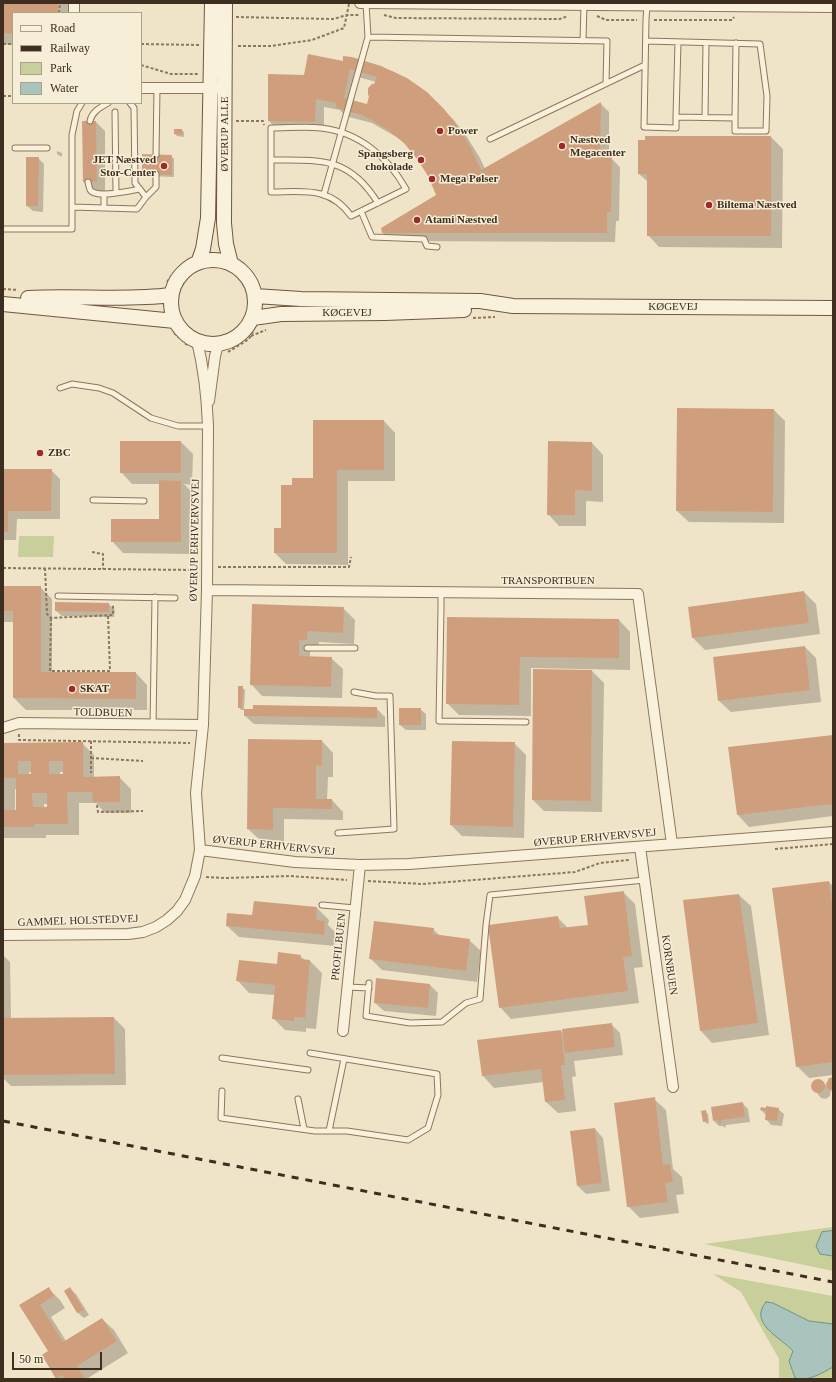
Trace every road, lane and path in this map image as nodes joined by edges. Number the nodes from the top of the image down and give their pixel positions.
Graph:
1 (212, 3) edge
2 (349, 3) edge
3 (360, 3) edge
4 (366, 3) edge
5 (395, 3) edge
6 (584, 4) junction
7 (627, 4) edge
8 (647, 5) junction
9 (742, 6) junction
10 (833, 7) edge
11 (225, 10) edge
12 (347, 15) junction
13 (367, 15) junction
14 (584, 16) junction
15 (646, 20) junction
16 (368, 37) junction
17 (583, 41) junction
18 (646, 41) junction
19 (678, 42) junction
20 (706, 43) junction
21 (736, 43) junction
22 (142, 44) edge
23 (199, 45) dead end
24 (237, 46) dead end
25 (645, 64) junction
26 (142, 65) edge
27 (203, 74) dead end
28 (606, 83) junction
29 (142, 88) edge
30 (157, 88) junction
31 (210, 88) junction
32 (225, 88) junction
33 (81, 104) edge
34 (106, 104) edge
35 (131, 104) edge
36 (115, 112) dead end
37 (676, 117) junction
38 (705, 117) junction
39 (735, 118) junction
40 (90, 121) dead end
41 (235, 121) dead end
42 (271, 128) junction
43 (341, 132) junction
44 (490, 139) dead end
45 (15, 148) dead end
46 (47, 148) dead end
47 (156, 155) dead end
48 (271, 160) junction
49 (332, 163) junction
50 (156, 174) dead end
51 (88, 182) dead end
52 (140, 189) junction
53 (116, 193) junction
54 (104, 194) junction
55 (324, 194) junction
56 (146, 197) junction
57 (378, 203) junction
58 (72, 207) junction
59 (104, 208) junction
60 (360, 211) junction
61 (3, 229) edge
62 (437, 246) dead end
63 (200, 259) junction
64 (230, 260) junction
65 (167, 296) junction
66 (260, 296) junction
67 (3, 302) edge
68 (512, 306) junction
69 (833, 308) edge
70 (258, 317) junction
71 (170, 320) junction
72 (198, 346) junction
73 (217, 349) junction
74 (60, 388) dead end
75 (208, 411) junction
76 (208, 426) junction
77 (93, 500) dead end
78 (144, 501) dead end
79 (92, 552) dead end
80 (350, 557) dead end
81 (3, 568) edge
82 (44, 568) junction
83 (103, 569) junction
84 (207, 570) junction
85 (207, 590) junction
86 (440, 592) junction
87 (58, 596) dead end
88 (114, 597) junction
89 (155, 597) junction
90 (175, 598) dead end
91 (108, 615) junction
92 (51, 618) junction
93 (307, 648) dead end
94 (355, 648) dead end
95 (354, 692) dead end
96 (526, 722) dead end
97 (19, 723) junction
98 (203, 725) junction
99 (153, 726) junction
100 (3, 728) edge
101 (91, 741) junction
102 (202, 743) junction
103 (91, 758) junction
104 (143, 761) dead end
105 (91, 773) dead end
106 (97, 805) dead end
107 (143, 811) dead end
108 (338, 832) dead end
109 (833, 832) edge
110 (672, 844) junction
111 (833, 844) edge
112 (640, 847) junction
113 (769, 849) dead end
114 (200, 850) junction
115 (642, 858) junction
116 (360, 865) junction
117 (195, 876) junction
118 (645, 880) junction
119 (358, 881) junction
120 (322, 905) dead end
121 (355, 908) junction
122 (3, 935) edge
123 (347, 986) junction
124 (343, 1031) dead end
125 (310, 1054) dead end
126 (222, 1058) dead end
127 (344, 1059) junction
128 (308, 1070) dead end
129 (673, 1087) dead end
130 (222, 1091) dead end
131 (298, 1099) dead end
132 (304, 1130) junction
133 (329, 1131) junction

1 - 31 street, ØVERUP ALLE
2 - 12 path
3 - 4 street
4 - 5 street
4 - 13 lane
5 - 6 street
6 - 7 street
6 - 14 lane
7 - 8 street
8 - 9 street
8 - 15 lane
9 - 10 street
9 - 15 path
11 - 12 path
11 - 32 street, ØVERUP ALLE
12 - 13 path
12 - 24 path
13 - 14 path
13 - 16 lane
14 - 15 path
14 - 17 lane
15 - 18 lane
16 - 17 lane
16 - 43 lane
17 - 28 lane
18 - 19 lane
18 - 25 lane
19 - 20 lane
19 - 37 lane
20 - 21 lane
20 - 38 lane
21 - 39 lane
21 - 39 lane
22 - 23 path
25 - 28 lane
25 - 37 lane
26 - 27 path
28 - 44 lane
29 - 30 street
30 - 31 street
30 - 47 lane
31 - 32 street
31 - 63 street, ØVERUP ALLE
32 - 64 street, ØVERUP ALLE
33 - 58 lane
34 - 40 lane
35 - 52 lane
36 - 53 lane
37 - 38 lane
38 - 39 lane
41 - 42 path
42 - 43 lane
42 - 48 lane
43 - 49 lane
43 - 57 lane
45 - 46 lane
48 - 49 lane
48 - 55 lane
49 - 55 lane
49 - 57 lane
50 - 56 lane
51 - 54 lane
52 - 53 lane
52 - 56 lane
53 - 54 lane
54 - 59 lane
55 - 60 lane
56 - 59 lane
57 - 60 lane
58 - 59 lane
58 - 61 lane
60 - 62 lane
63 - 64 street
63 - 65 street
63 - 65 path
64 - 66 street
64 - 66 path
65 - 67 street
65 - 71 street
66 - 68 street, KØGEVEJ
66 - 70 street
67 - 71 street
68 - 69 street, KØGEVEJ
68 - 70 street, KØGEVEJ
70 - 73 street
70 - 73 path
71 - 72 street
71 - 72 path
72 - 73 street
72 - 75 street, ØVERUP ERHVERVSVEJ
73 - 75 street, ØVERUP ERHVERVSVEJ
74 - 76 lane
75 - 76 street, ØVERUP ERHVERVSVEJ
76 - 84 street, ØVERUP ERHVERVSVEJ
77 - 78 lane
79 - 83 path
80 - 84 path
81 - 82 path
82 - 83 path
82 - 92 path
83 - 84 path
84 - 85 street, ØVERUP ERHVERVSVEJ
85 - 86 street, TRANSPORTBUEN
85 - 98 street, ØVERUP ERHVERVSVEJ
86 - 96 lane
86 - 110 street, TRANSPORTBUEN
87 - 88 lane
88 - 89 lane
88 - 91 path
89 - 90 lane
89 - 99 lane
91 - 92 path
91 - 92 path
93 - 94 lane
95 - 108 lane
97 - 99 street, TOLDBUEN
97 - 100 street, TOLDBUEN
97 - 101 path
98 - 99 street, TOLDBUEN
98 - 102 street, ØVERUP ERHVERVSVEJ
101 - 102 path
101 - 103 path
102 - 114 street, ØVERUP ERHVERVSVEJ
103 - 104 path
103 - 105 path
106 - 107 path
109 - 110 street, ØVERUP ERHVERVSVEJ
110 - 112 street, ØVERUP ERHVERVSVEJ
111 - 113 path
112 - 115 street, KORNBUEN
112 - 116 street, ØVERUP ERHVERVSVEJ
114 - 116 street, ØVERUP ERHVERVSVEJ
114 - 117 street, GAMMEL HOLSTEDVEJ
115 - 118 street, KORNBUEN
115 - 119 path
116 - 119 street, PROFILBUEN
117 - 119 path
117 - 122 street, GAMMEL HOLSTEDVEJ
118 - 123 lane
118 - 129 street, KORNBUEN
119 - 121 street, PROFILBUEN
120 - 121 lane
121 - 123 street, PROFILBUEN
123 - 124 street, PROFILBUEN
125 - 127 lane
126 - 128 lane
127 - 133 lane
127 - 133 lane
130 - 132 lane
131 - 132 lane
132 - 133 lane

